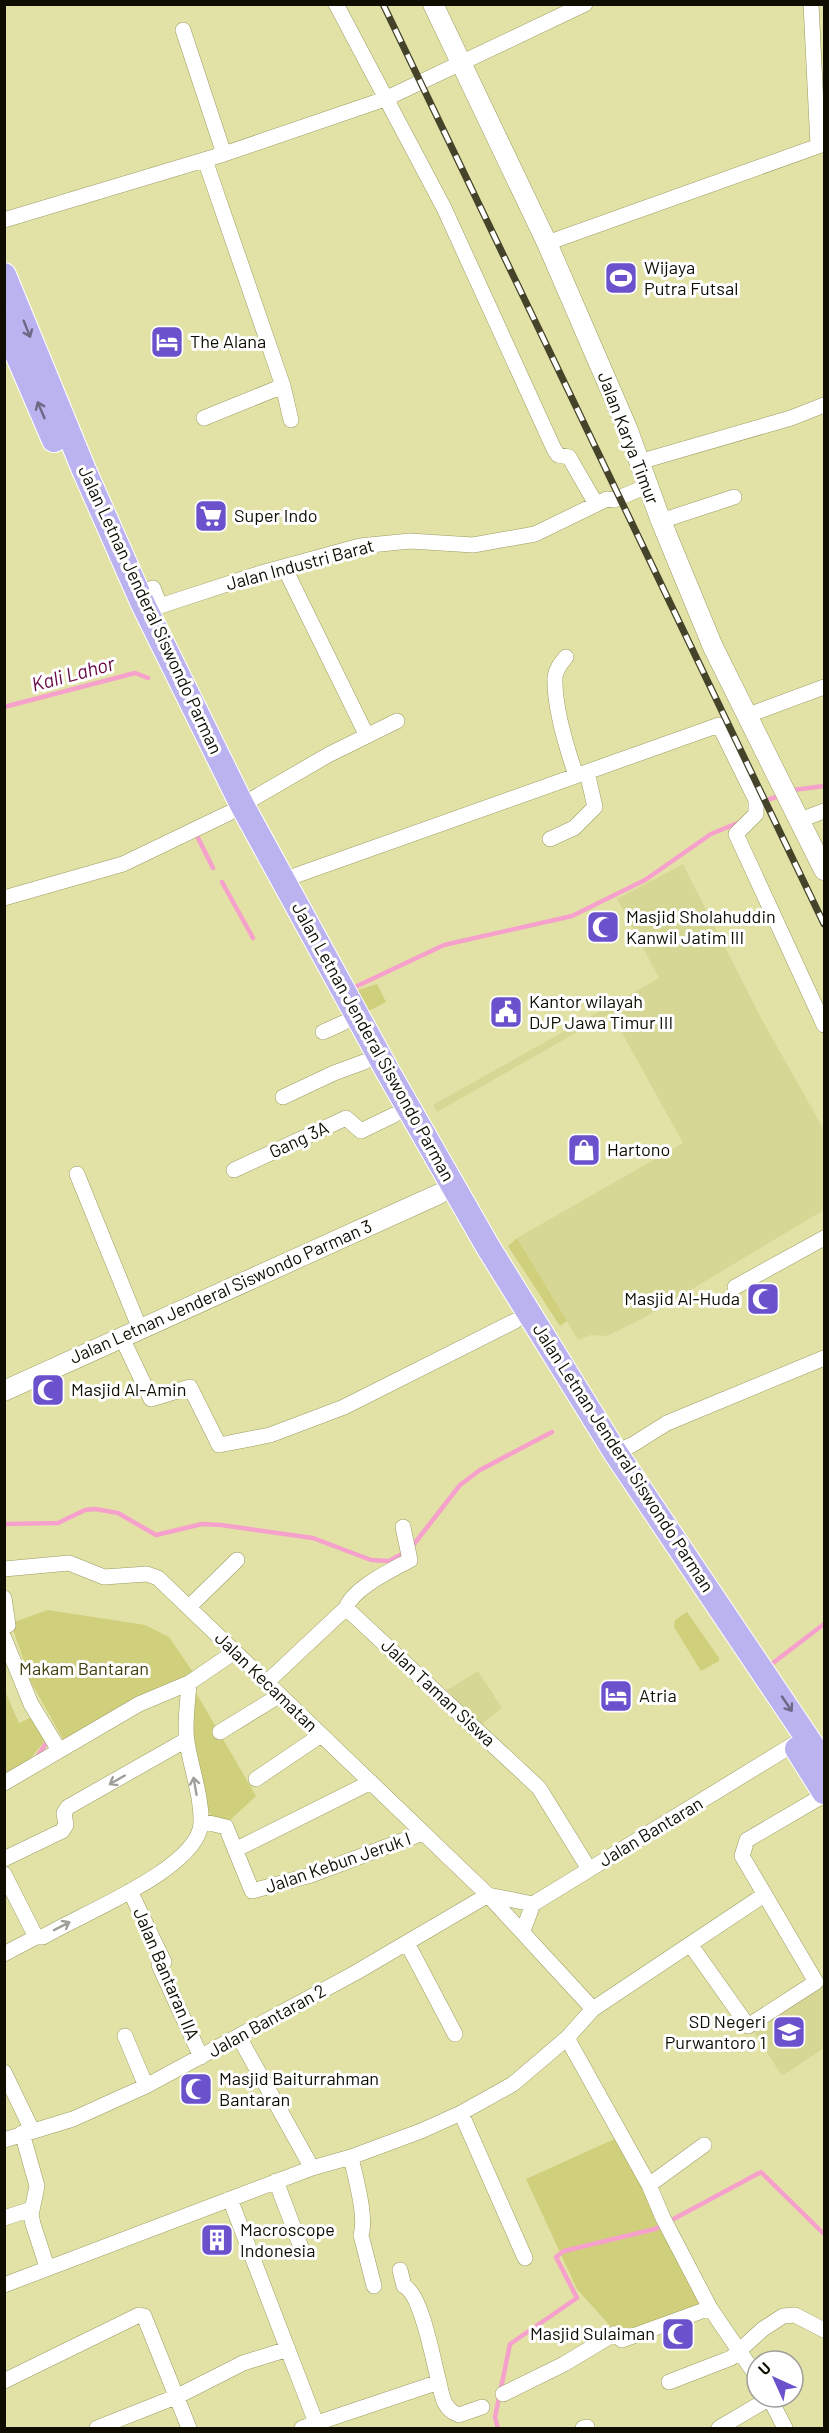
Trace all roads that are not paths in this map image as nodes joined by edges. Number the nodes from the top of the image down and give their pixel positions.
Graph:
1 (336, 4) edge
2 (433, 4) edge
3 (585, 4) edge
4 (811, 4) edge
5 (183, 30) dead end
6 (462, 64) junction
7 (385, 99) junction
8 (822, 145) edge
9 (224, 154) junction
10 (205, 160) junction
11 (4, 220) edge
12 (547, 243) junction
13 (4, 275) edge
14 (4, 324) edge
15 (283, 386) junction
16 (825, 405) edge
17 (204, 418) dead end
18 (291, 420) dead end
19 (639, 462) junction
20 (647, 486) junction
21 (734, 497) dead end
22 (596, 504) junction
23 (661, 521) junction
24 (286, 571) dead end
25 (138, 593) junction
26 (566, 657) dead end
27 (825, 687) edge
28 (746, 716) junction
29 (397, 721) dead end
30 (367, 736) junction
31 (581, 773) junction
32 (235, 809) junction
33 (825, 811) edge
34 (800, 820) junction
35 (550, 839) dead end
36 (825, 870) edge
37 (283, 880) junction
38 (4, 898) edge
39 (825, 1025) edge
40 (364, 1062) junction
41 (283, 1097) dead end
42 (394, 1115) junction
43 (234, 1170) dead end
44 (77, 1174) dead end
45 (439, 1194) junction
46 (825, 1238) edge
47 (735, 1287) dead end
48 (514, 1321) junction
49 (140, 1329) junction
50 (122, 1338) junction
51 (825, 1358) edge
52 (4, 1391) edge
53 (615, 1452) junction
54 (635, 1495) junction
55 (403, 1527) dead end
56 (237, 1560) dead end
57 (4, 1569) edge
58 (693, 1580) junction
59 (4, 1598) edge
60 (189, 1607) junction
61 (346, 1608) junction
62 (4, 1627) edge
63 (4, 1638) edge
64 (233, 1653) junction
65 (189, 1683) junction
66 (266, 1683) junction
67 (280, 1695) junction
68 (220, 1732) dead end
69 (321, 1735) junction
70 (186, 1740) junction
71 (53, 1742) junction
72 (794, 1744) junction
73 (825, 1763) edge
74 (256, 1779) dead end
75 (371, 1782) junction
76 (4, 1783) edge
77 (825, 1794) edge
78 (201, 1821) junction
79 (423, 1833) junction
80 (235, 1850) junction
81 (4, 1859) edge
82 (589, 1869) junction
83 (5, 1876) edge
84 (130, 1891) junction
85 (488, 1895) junction
86 (764, 1895) junction
87 (533, 1904) junction
88 (523, 1932) junction
89 (36, 1937) junction
90 (407, 1943) junction
91 (690, 1944) junction
92 (4, 1954) edge
93 (593, 2009) junction
94 (455, 2034) dead end
95 (125, 2036) dead end
96 (239, 2037) junction
97 (567, 2038) junction
98 (201, 2057) junction
99 (4, 2072) edge
100 (146, 2086) junction
101 (461, 2113) junction
102 (27, 2132) junction
103 (4, 2140) edge
104 (704, 2145) dead end
105 (351, 2157) junction
106 (312, 2168) junction
107 (276, 2181) junction
108 (649, 2185) junction
109 (230, 2199) junction
110 (32, 2209) junction
111 (4, 2218) edge
112 (302, 2250) dead end
113 (525, 2258) dead end
114 (46, 2267) junction
115 (400, 2270) dead end
116 (4, 2285) edge
117 (374, 2286) dead end
118 (710, 2308) junction
119 (825, 2330) edge
120 (288, 2349) junction
121 (741, 2351) junction
122 (745, 2358) edge
123 (4, 2381) edge
124 (439, 2382) junction
125 (669, 2382) dead end
126 (503, 2394) dead end
127 (178, 2396) junction
128 (482, 2407) dead end
129 (750, 2409) edge
130 (776, 2409) edge
131 (312, 2427) edge
132 (96, 2428) edge
133 (189, 2428) edge
134 (719, 2428) edge
135 (785, 2428) edge

1 - 7 street
2 - 6 street, Jalan Karya Timur
3 - 6 street
4 - 8 street
5 - 9 street
6 - 7 street
6 - 12 street, Jalan Karya Timur
7 - 9 street
7 - 22 street
8 - 12 street
9 - 10 street
10 - 11 street
10 - 15 street
12 - 19 street, Jalan Karya Timur
13 -> 25 main road, Jalan Letnan Jenderal Siswondo Parman
32 -> 14 main road, Jalan Letnan Jenderal Siswondo Parman
15 - 17 street
15 - 18 street
16 - 19 street
19 - 20 street, Jalan Karya Timur
20 - 22 street, Jalan Industri Barat
20 - 23 street, Jalan Karya Timur
21 - 23 street
22 - 25 street, Jalan Industri Barat
23 - 28 street, Jalan Karya Timur
24 - 30 street
25 - 32 main road, Jalan Letnan Jenderal Siswondo Parman
26 - 31 street
27 - 28 street
28 - 34 street, Jalan Karya Timur
29 - 30 street
30 - 32 street
31 - 35 street
31 - 37 street
31 - 39 street
32 - 37 main road, Jalan Letnan Jenderal Siswondo Parman
32 - 38 street
32 - 40 main road, Jalan Letnan Jenderal Siswondo Parman
33 - 34 street
34 - 36 street, Jalan Karya Timur
37 - 53 main road, Jalan Letnan Jenderal Siswondo Parman
40 - 41 street
40 - 42 main road, Jalan Letnan Jenderal Siswondo Parman
42 - 43 street, Gang 3A
42 - 45 main road, Jalan Letnan Jenderal Siswondo Parman
44 - 49 street
45 - 48 main road, Jalan Letnan Jenderal Siswondo Parman
45 - 49 street, Jalan Letnan Jenderal Siswondo Parman 3
46 - 47 street
48 - 50 street
48 - 54 main road, Jalan Letnan Jenderal Siswondo Parman
49 - 50 street, Jalan Letnan Jenderal Siswondo Parman 3
50 - 52 street, Jalan Letnan Jenderal Siswondo Parman 3
51 - 53 street
53 - 54 main road, Jalan Letnan Jenderal Siswondo Parman
54 - 58 main road, Jalan Letnan Jenderal Siswondo Parman
55 - 61 street
56 - 60 street
57 - 60 street, Jalan Kecamatan
58 - 72 main road, Jalan Letnan Jenderal Siswondo Parman
58 -> 73 main road, Jalan Letnan Jenderal Siswondo Parman
59 - 62 street
60 - 64 street, Jalan Kecamatan
61 - 66 street
61 - 82 street, Jalan Taman Siswa
63 - 71 street
64 - 65 street
64 - 66 street, Jalan Kecamatan
65 - 70 street
65 - 71 street
66 - 67 street, Jalan Kecamatan
67 - 68 street
67 - 69 street, Jalan Kecamatan
69 - 74 street
69 - 75 street, Jalan Kecamatan
78 -> 70 street
70 -> 81 street
71 - 76 street
72 - 77 main road, Jalan Letnan Jenderal Siswondo Parman
72 - 82 street, Jalan Bantaran
75 - 79 street, Jalan Kecamatan
75 - 80 street
77 - 86 street
78 - 80 street
78 - 84 street
79 - 80 street, Jalan Kebun Jeruk I
79 - 85 street, Jalan Kecamatan
82 - 87 street, Jalan Bantaran
83 - 89 street
89 -> 84 street
84 - 98 street, Jalan Bantaran IIA
85 - 87 street
85 - 88 street, Jalan Kecamatan
85 - 90 street, Jalan Bantaran 2
86 - 91 street
86 - 91 street
87 - 88 street
88 - 93 street, Jalan Kecamatan
89 - 92 street
90 - 94 street
90 - 96 street, Jalan Bantaran 2
91 - 93 street
93 - 97 street
95 - 100 street
96 - 98 street, Jalan Bantaran 2
96 - 106 street
97 - 101 street
97 - 108 street
98 - 100 street, Jalan Bantaran 2
99 - 102 street
100 - 102 street, Jalan Bantaran 2
101 - 105 street
101 - 113 street
102 - 103 street, Jalan Bantaran 2
102 - 110 street
104 - 108 street
105 - 106 street
105 - 117 street
106 - 107 street
107 - 109 street
107 - 112 street
108 - 118 street
109 - 114 street
109 - 120 street
110 - 111 street
110 - 114 street
114 - 116 street
115 - 124 street
118 - 121 street
118 - 126 street
119 - 121 street
120 - 127 street
120 - 131 street
121 - 122 street
121 - 125 street
123 - 127 street
124 - 128 street
124 - 131 street
127 - 132 street
127 - 133 street
129 - 134 street
130 - 135 street

